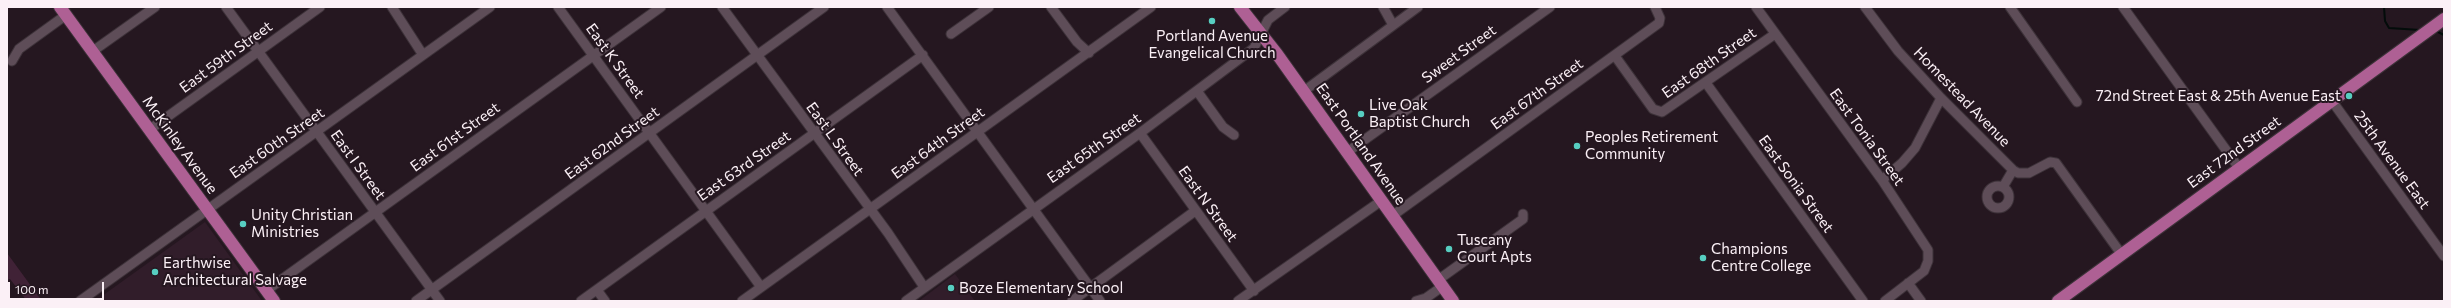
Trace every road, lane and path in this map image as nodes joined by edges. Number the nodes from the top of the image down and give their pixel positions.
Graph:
1 (155, 7) edge
2 (226, 7) edge
3 (320, 7) edge
4 (392, 7) edge
5 (490, 7) edge
6 (558, 7) edge
7 (661, 7) edge
8 (722, 7) edge
9 (824, 7) edge
10 (887, 7) edge
11 (989, 7) edge
12 (1051, 7) edge
13 (1151, 7) edge
14 (1240, 7) edge
15 (1285, 7) edge
16 (1382, 7) edge
17 (1418, 7) edge
18 (1550, 7) edge
19 (1655, 7) edge
20 (1756, 7) edge
21 (1865, 7) edge
22 (2010, 7) edge
23 (2123, 7) edge
24 (63, 11) edge
25 (2444, 19) edge
26 (1393, 25) junction
27 (951, 34) dead end
28 (1263, 34) junction
29 (1775, 34) junction
30 (93, 51) junction
31 (258, 52) junction
32 (1089, 53) junction
33 (423, 55) junction
34 (592, 55) junction
35 (758, 55) junction
36 (923, 55) junction
37 (1615, 56) junction
38 (12, 61) dead end
39 (1706, 83) junction
40 (1197, 91) junction
41 (1304, 92) junction
42 (1941, 98) junction
43 (2332, 101) junction
44 (2077, 102) dead end
45 (149, 130) junction
46 (317, 132) junction
47 (977, 132) junction
48 (649, 133) junction
49 (815, 133) junction
50 (1140, 133) junction
51 (1234, 135) dead end
52 (1346, 153) junction
53 (2239, 168) junction
54 (2013, 170) junction
55 (1882, 180) junction
56 (2003, 187) dead end
57 (1381, 200) junction
58 (1033, 209) junction
59 (207, 210) junction
60 (869, 210) junction
61 (705, 211) junction
62 (1195, 211) junction
63 (375, 213) junction
64 (1523, 214) dead end
65 (1392, 216) junction
66 (2122, 255) junction
67 (2444, 256) edge
68 (1441, 283) junction
69 (1908, 284) junction
70 (761, 287) junction
71 (924, 287) junction
72 (1090, 287) junction
73 (267, 290) junction
74 (432, 290) junction
75 (597, 290) junction
76 (1254, 291) junction
77 (80, 301) edge
78 (274, 301) edge
79 (416, 301) edge
80 (440, 301) edge
81 (581, 301) edge
82 (605, 301) edge
83 (742, 301) edge
84 (906, 301) edge
85 (1072, 301) edge
86 (1100, 301) edge
87 (1238, 301) edge
88 (1416, 301) edge
89 (1454, 301) edge
90 (1863, 301) edge
91 (1885, 301) edge
92 (1921, 301) edge
93 (2058, 301) edge

1 - 30 street
2 - 31 street, East I Street
3 - 31 street, East 59th Street
4 - 33 street
5 - 33 street, East 60th Street
6 - 34 street, East K Street
7 - 34 street, East 61st Street
8 - 35 street, East L Street
9 - 35 street, East 62nd Street
10 - 36 street
11 - 27 street
12 - 32 street
13 - 32 street, East 64th Street
14 - 28 main road, East Portland Avenue
15 - 28 street, East 65th Street
16 - 26 street
17 - 26 street
18 - 52 street, Sweet Street
19 - 37 street, East 67th Street
20 - 29 street, East Tonia Street
21 - 42 street, Homestead Avenue
22 - 44 street
23 - 53 street
24 - 30 main road, McKinley Avenue
24 - 38 street
25 - 43 main road, East 72nd Street
26 - 41 street
28 - 40 street, East 65th Street
28 - 41 main road, East Portland Avenue
29 - 39 street, East 68th Street
29 - 55 street, East Tonia Street
30 - 45 main road, McKinley Avenue
31 - 45 street, East 59th Street
31 - 46 street, East I Street
32 - 47 street, East 64th Street
33 - 46 street, East 60th Street
34 - 48 street, East K Street
34 - 63 street, East 61st Street
35 - 48 street, East 62nd Street
35 - 49 street, East L Street
36 - 47 street
36 - 49 street, East 63rd Street
37 - 39 street, East 68th Street
37 - 65 street, East 67th Street
39 - 90 street, East Sonia Street
40 - 50 street, East 65th Street
40 - 51 street
41 - 52 main road, East Portland Avenue
42 - 54 street, Homestead Avenue
42 - 55 street
43 - 53 main road, East 72nd Street
43 - 67 street, 25th Avenue East
45 - 59 main road, McKinley Avenue
46 - 59 street, East 60th Street
46 - 63 street, East I Street
47 - 58 street
47 - 60 street, East 64th Street
48 - 61 street, East K Street
48 - 74 street, East 62nd Street
49 - 60 street, East L Street
49 - 61 street, East 63rd Street
50 - 58 street, East 65th Street
50 - 62 street, East N Street
52 - 57 main road, East Portland Avenue
53 - 66 main road, East 72nd Street
54 - 56 street
54 - 66 street
55 - 69 street, East Tonia Street
57 - 65 main road, East Portland Avenue
57 - 76 street
58 - 71 street, East 65th Street
58 - 72 street
59 - 73 main road, McKinley Avenue
59 - 77 street, East 60th Street
60 - 70 street, East 64th Street
60 - 71 street, East L Street
61 - 70 street, East K Street
61 - 75 street, East 63rd Street
62 - 72 street
62 - 76 street, East N Street
63 - 73 street, East 61st Street
63 - 74 street, East I Street
64 - 68 street
65 - 68 main road, East Portland Avenue
66 - 93 main road, East 72nd Street
68 - 88 street
68 - 89 main road, East Portland Avenue
69 - 91 street
69 - 92 street
70 - 83 street, East 64th Street
71 - 84 street, East 65th Street
72 - 85 street
72 - 86 street
73 - 78 main road, McKinley Avenue
74 - 79 street, East 62nd Street
74 - 80 street, East I Street
75 - 81 street, East 63rd Street
75 - 82 street
76 - 87 street

